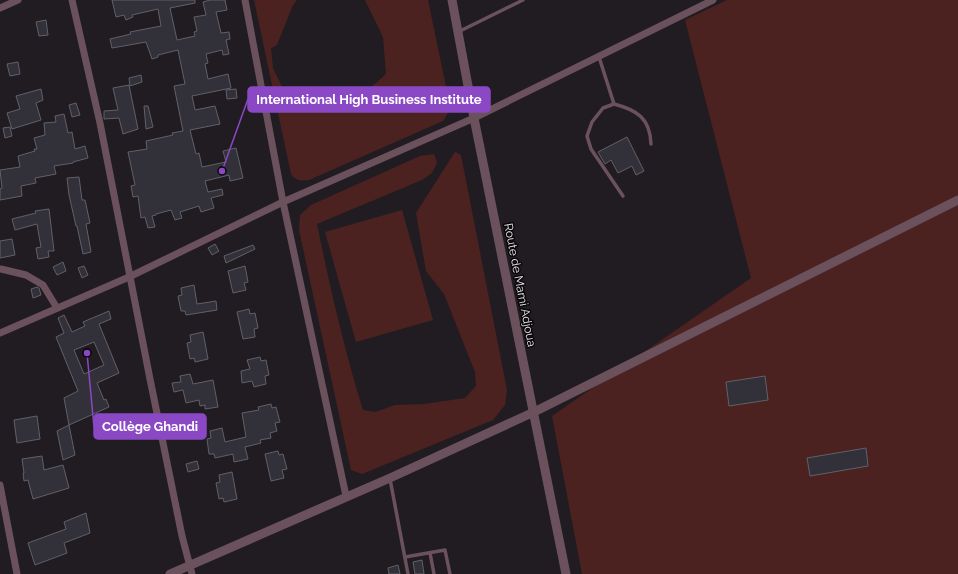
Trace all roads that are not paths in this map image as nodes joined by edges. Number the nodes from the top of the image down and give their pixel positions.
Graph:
1 (18, 0) edge
2 (72, 0) edge
3 (244, 0) edge
4 (452, 0) edge
5 (523, 0) edge
6 (713, 0) edge
7 (0, 8) edge
8 (458, 32) junction
9 (599, 56) junction
10 (614, 104) junction
11 (474, 118) junction
12 (651, 144) dead end
13 (623, 196) dead end
14 (958, 200) edge
15 (283, 202) junction
16 (1, 269) dead end
17 (129, 277) junction
18 (57, 308) junction
19 (0, 333) edge
20 (534, 412) junction
21 (390, 478) junction
22 (0, 485) edge
23 (346, 496) junction
24 (430, 553) junction
25 (405, 557) junction
26 (191, 570) edge
27 (17, 574) edge
28 (170, 574) edge
29 (408, 574) edge
30 (434, 574) edge
31 (450, 574) edge
32 (566, 574) edge

1 - 7 street
2 - 17 street
3 - 15 street
4 - 8 street, Route de Mami Adjoua
5 - 8 lane
6 - 9 street
8 - 11 street, Route de Mami Adjoua
9 - 10 lane
9 - 11 street
10 - 12 lane
10 - 13 lane
11 - 15 street
11 - 20 street, Route de Mami Adjoua
14 - 20 street
15 - 17 street
15 - 23 street
16 - 18 street
17 - 18 street
17 - 26 street
18 - 19 street
20 - 21 street
20 - 32 street, Route de Mami Adjoua
21 - 23 street
21 - 25 lane
22 - 27 street
23 - 26 street
24 - 25 lane
24 - 30 lane
24 - 31 lane
25 - 29 lane
26 - 28 street

